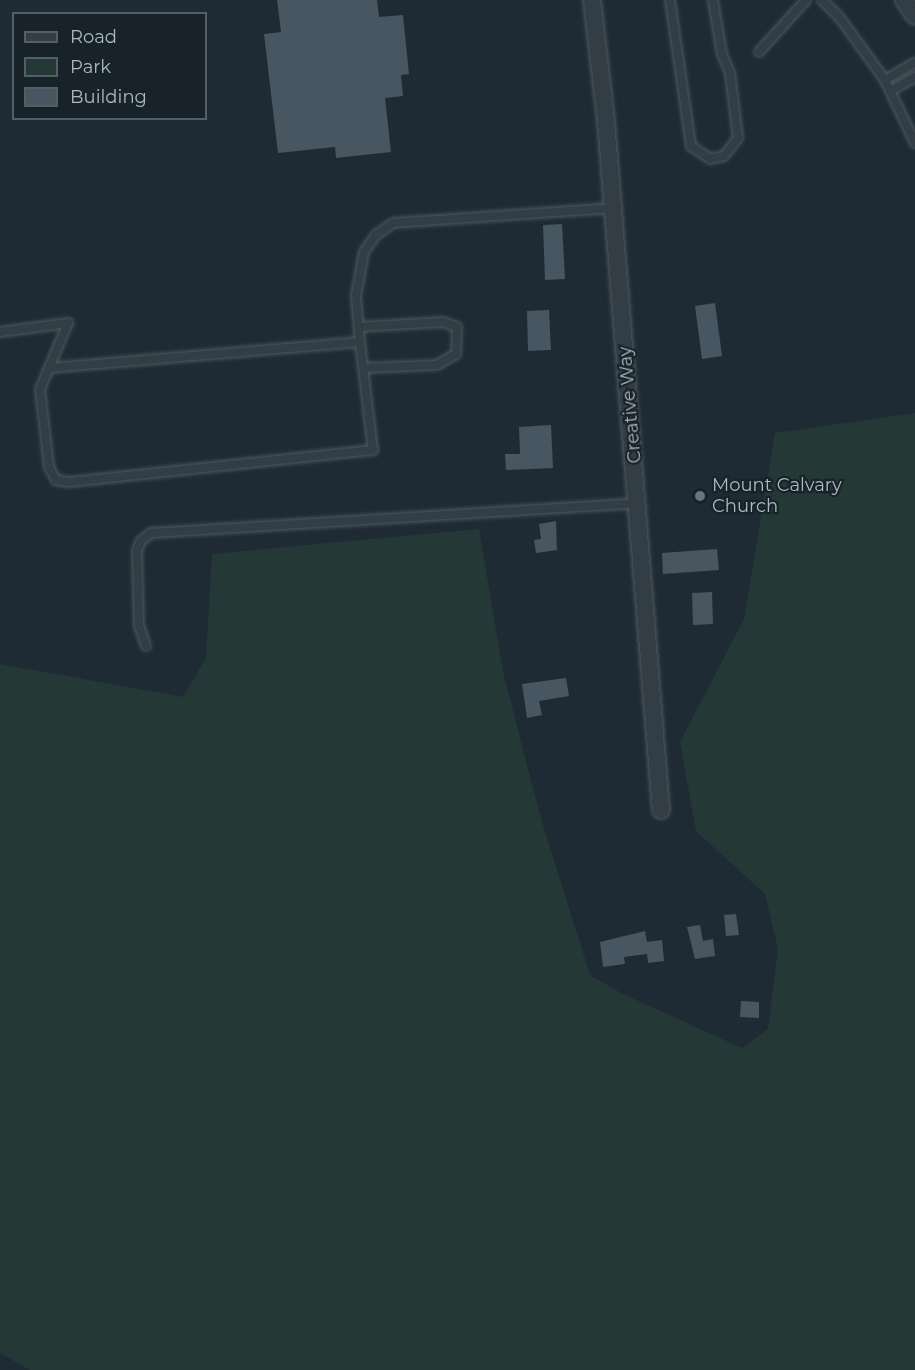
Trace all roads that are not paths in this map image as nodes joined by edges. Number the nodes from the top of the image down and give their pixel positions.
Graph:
1 (592, 0) edge
2 (670, 0) edge
3 (713, 0) edge
4 (806, 0) edge
5 (822, 0) edge
6 (904, 0) edge
7 (915, 16) edge
8 (759, 52) dead end
9 (915, 63) edge
10 (915, 77) edge
11 (885, 80) junction
12 (890, 91) junction
13 (915, 143) edge
14 (613, 208) junction
15 (359, 327) junction
16 (0, 332) edge
17 (360, 342) junction
18 (49, 368) junction
19 (363, 368) junction
20 (638, 502) junction
21 (147, 646) dead end
22 (662, 810) dead end

1 - 14 street, Creative Way
2 - 3 lane
4 - 8 lane
5 - 11 lane
6 - 7 street
9 - 11 lane
10 - 12 lane
11 - 12 lane
12 - 13 lane
14 - 15 lane
14 - 20 street, Creative Way
15 - 17 lane
15 - 19 lane
16 - 18 lane
17 - 18 lane
17 - 19 lane
18 - 19 lane
20 - 21 lane
20 - 22 street, Creative Way

